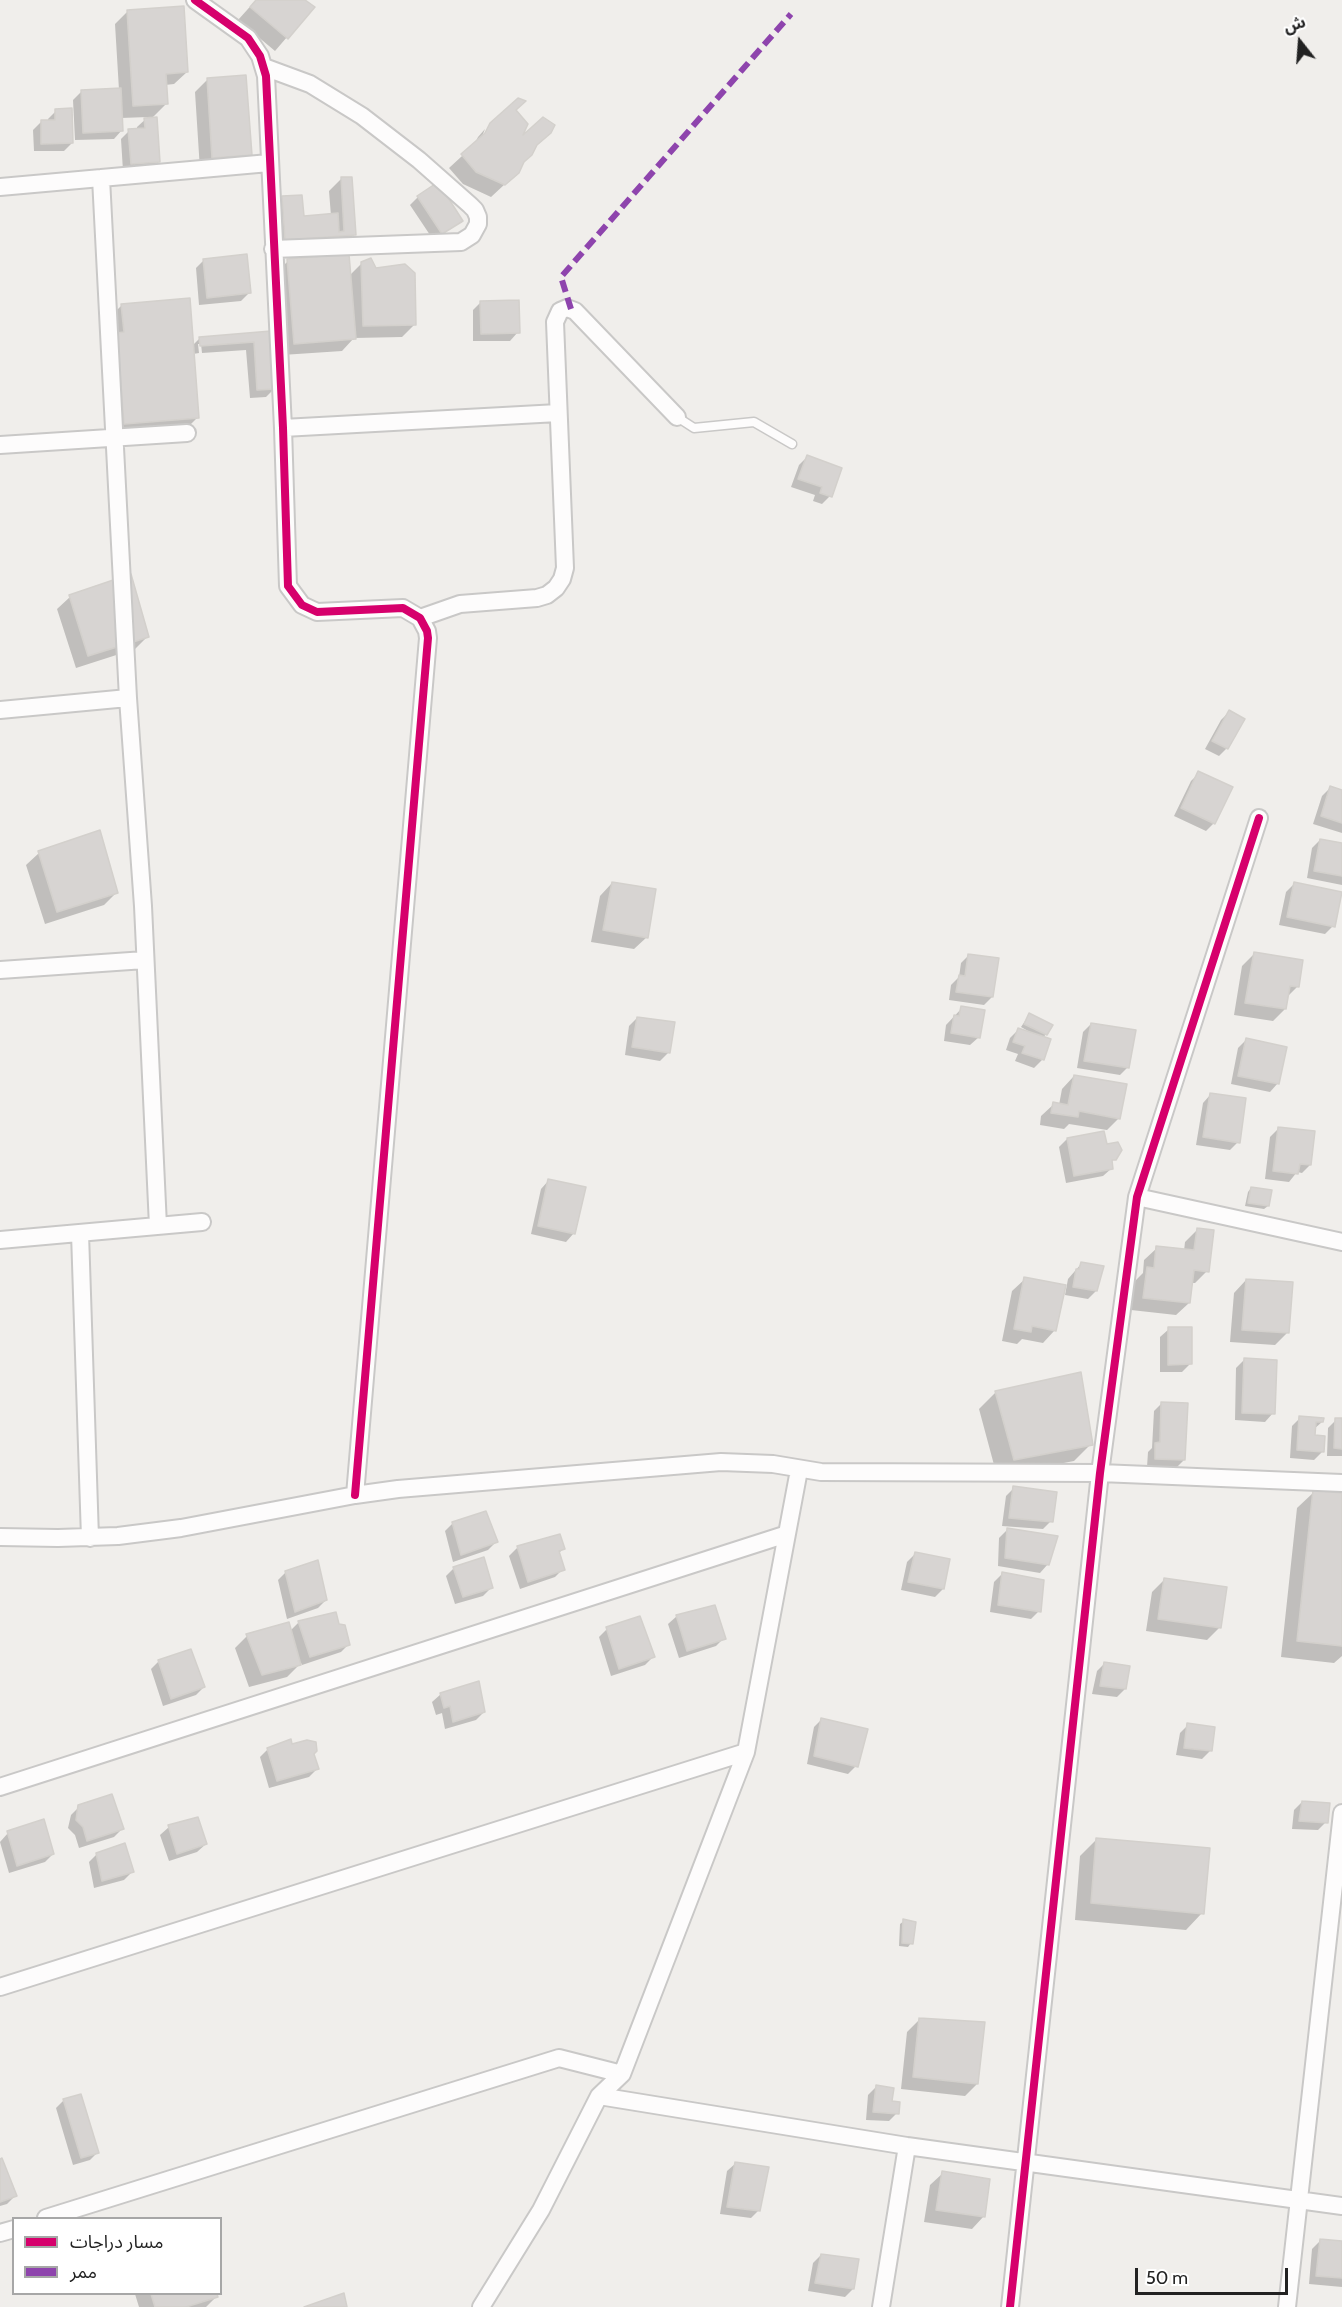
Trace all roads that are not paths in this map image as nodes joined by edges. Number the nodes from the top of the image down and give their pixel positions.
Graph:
1 (195, 0) edge
2 (264, 67) junction
3 (269, 163) junction
4 (101, 178) junction
5 (0, 187) edge
6 (273, 249) junction
7 (558, 412) junction
8 (677, 417) joint
9 (283, 428) junction
10 (187, 433) dead end
11 (115, 438) junction
12 (792, 444) dead end
13 (0, 446) edge
14 (420, 618) junction
15 (128, 698) junction
16 (0, 710) edge
17 (1259, 818) dead end
18 (145, 960) junction
19 (0, 970) edge
20 (1137, 1197) junction
21 (202, 1222) dead end
22 (158, 1226) junction
23 (80, 1233) junction
24 (0, 1240) edge
25 (1342, 1242) edge
26 (799, 1470) junction
27 (1100, 1473) junction
28 (1342, 1483) edge
29 (355, 1495) junction
30 (788, 1534) junction
31 (0, 1537) edge
32 (90, 1538) junction
33 (747, 1752) junction
34 (0, 1787) edge
35 (1342, 1813) edge
36 (0, 1987) edge
37 (622, 2074) junction
38 (599, 2096) junction
39 (907, 2146) junction
40 (1027, 2163) junction
41 (1297, 2200) junction
42 (1342, 2206) edge
43 (49, 2217) edge
44 (481, 2307) edge
45 (881, 2307) edge
46 (1010, 2307) edge
47 (1287, 2307) edge

1 - 2 street
2 - 3 street
2 - 6 street
3 - 4 street
3 - 6 street
4 - 5 street
4 - 11 street
6 - 9 street
7 - 8 street
7 - 9 street
7 - 14 street
8 - 12 lane
9 - 14 street
10 - 11 street
11 - 13 street
11 - 15 street
14 - 29 street
15 - 16 street
15 - 18 street
17 - 20 street
18 - 19 street
18 - 22 street
20 - 25 street
20 - 27 street
21 - 22 street
22 - 23 street
23 - 24 street
23 - 32 street
26 - 27 street
26 - 29 street
26 - 30 street
27 - 28 street
27 - 40 street
29 - 32 street
30 - 33 street
30 - 34 street
31 - 32 street
33 - 36 street
33 - 37 street
35 - 41 street
37 - 38 street
37 - 43 street
38 - 39 street
38 - 44 street
39 - 40 street
39 - 45 street
40 - 41 street
40 - 46 street
41 - 42 street
41 - 47 street

